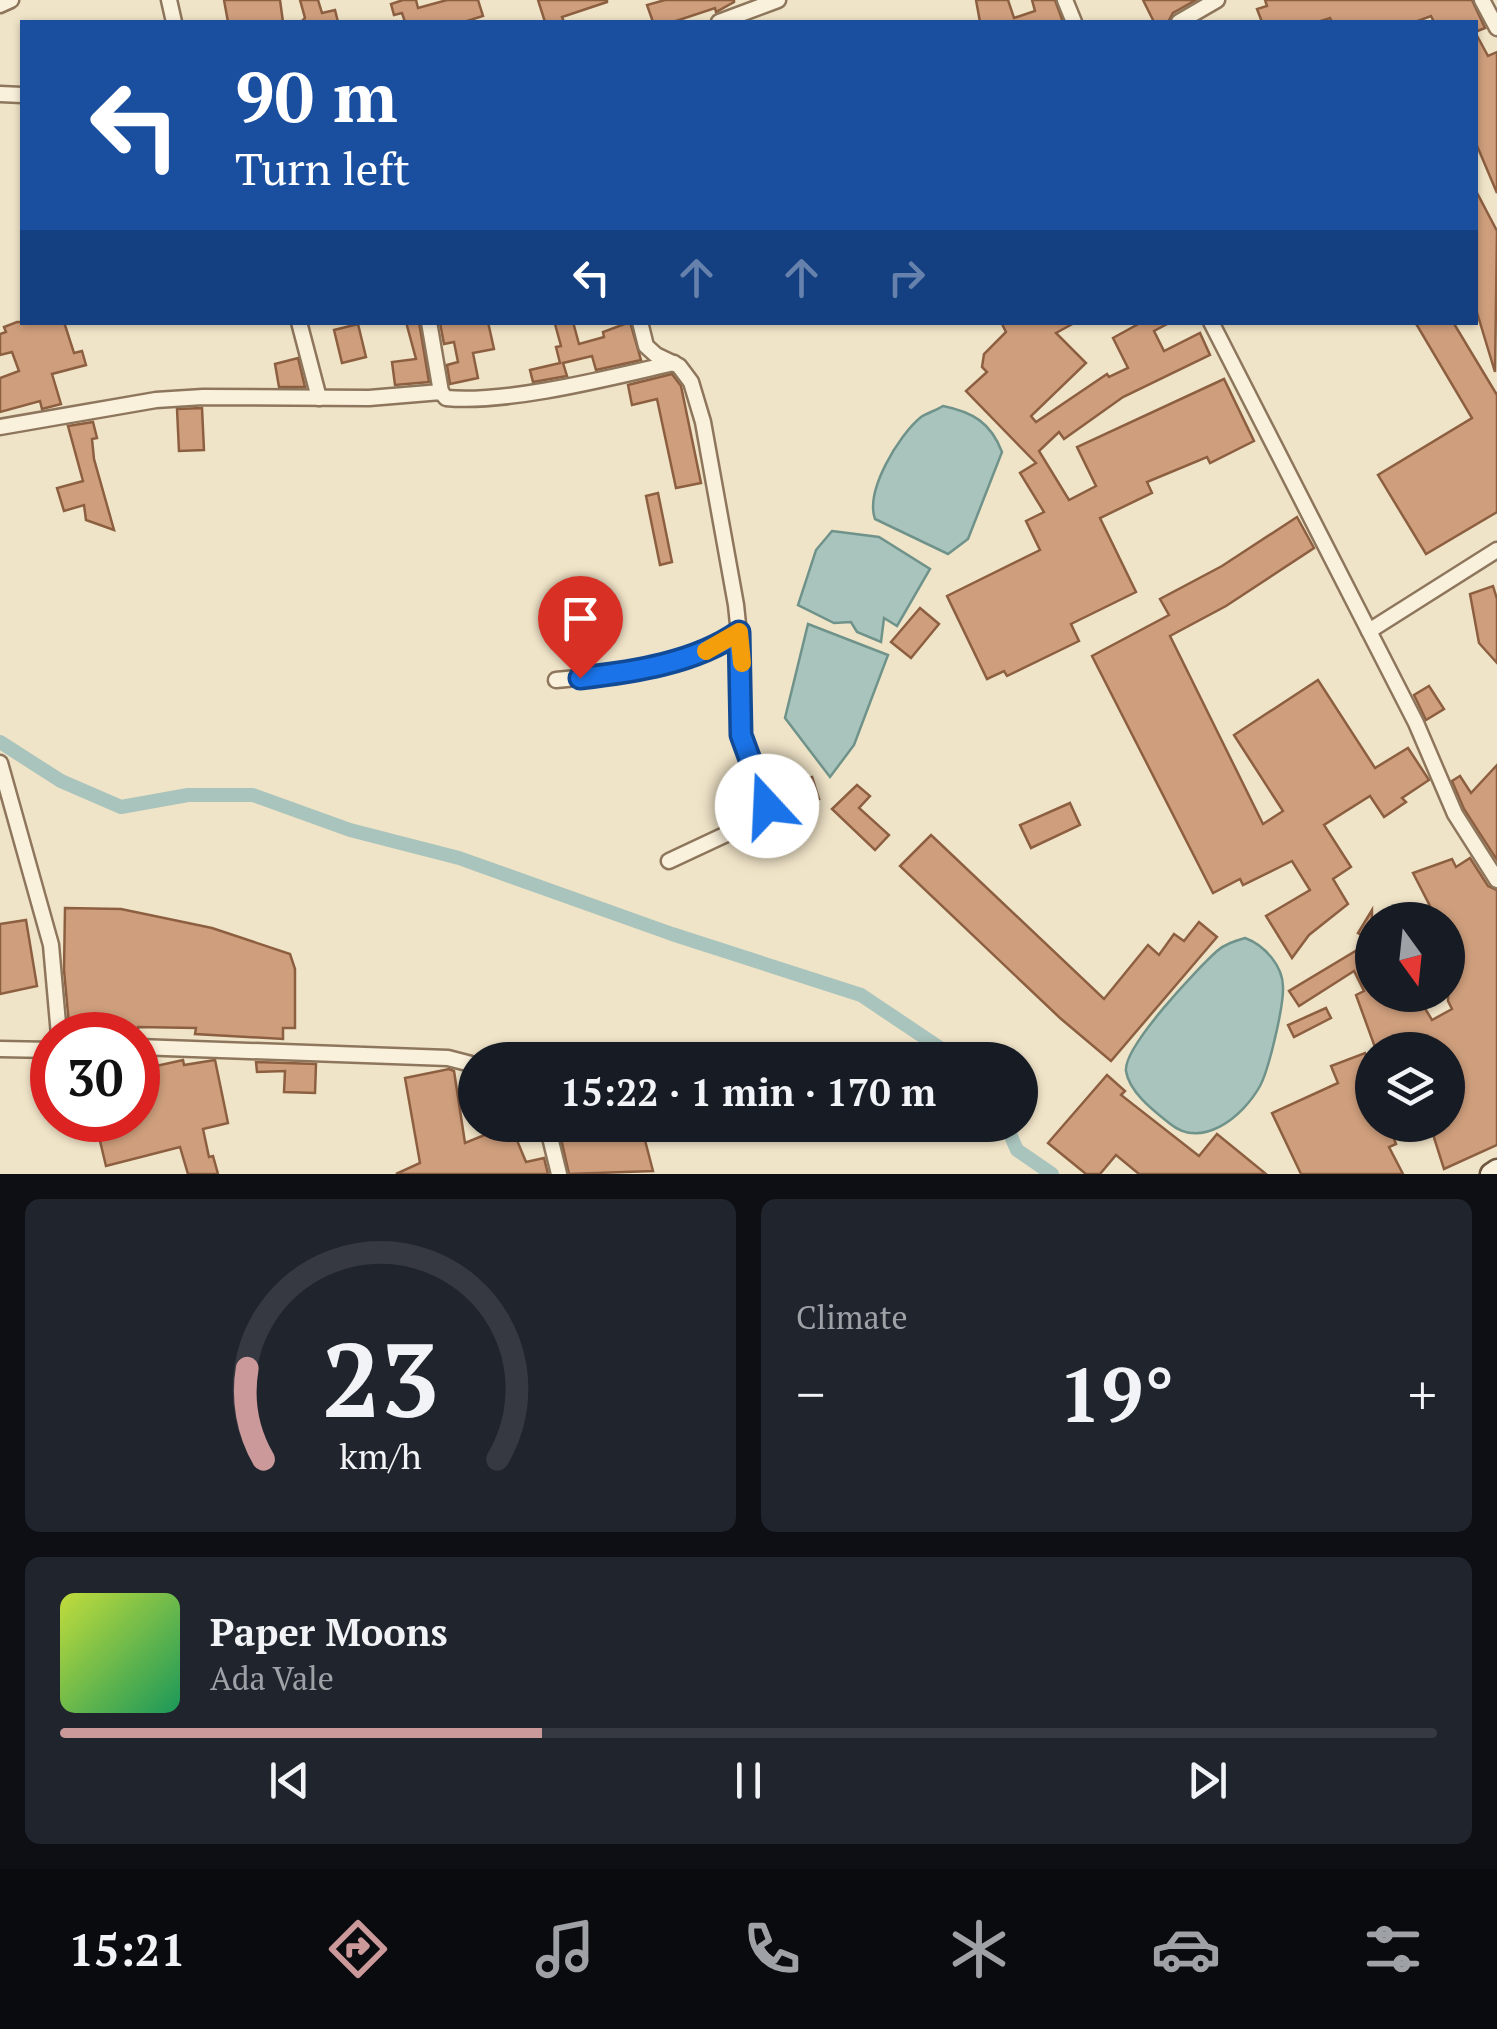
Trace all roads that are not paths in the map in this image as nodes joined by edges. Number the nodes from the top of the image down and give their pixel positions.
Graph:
1 (12, 0) edge
2 (778, 0) edge
3 (1217, 0) edge
4 (1482, 0) edge
5 (0, 5) edge
6 (723, 20) edge
7 (1182, 20) edge
8 (1497, 28) edge
9 (301, 325) edge
10 (430, 325) edge
11 (641, 325) edge
12 (1213, 325) edge
13 (674, 363) junction
14 (441, 392) junction
15 (319, 398) junction
16 (0, 426) edge
17 (1497, 550) edge
18 (1369, 631) junction
19 (739, 632) junction
20 (556, 680) dead end
21 (0, 763) edge
22 (669, 861) dead end
23 (1497, 880) edge
24 (58, 1012) edge
25 (160, 1048) edge
26 (0, 1049) edge
27 (30, 1050) edge
28 (458, 1061) edge
29 (552, 1142) edge
30 (560, 1174) edge

1 - 5 street
2 - 6 street
3 - 7 street
4 - 8 street
9 - 15 street
10 - 14 street
11 - 13 street
12 - 18 street
13 - 14 street
13 - 19 street
14 - 15 street
15 - 16 street
17 - 18 street
18 - 23 street
19 - 20 street
19 - 22 street
21 - 24 street
25 - 28 street
26 - 27 street
29 - 30 street

